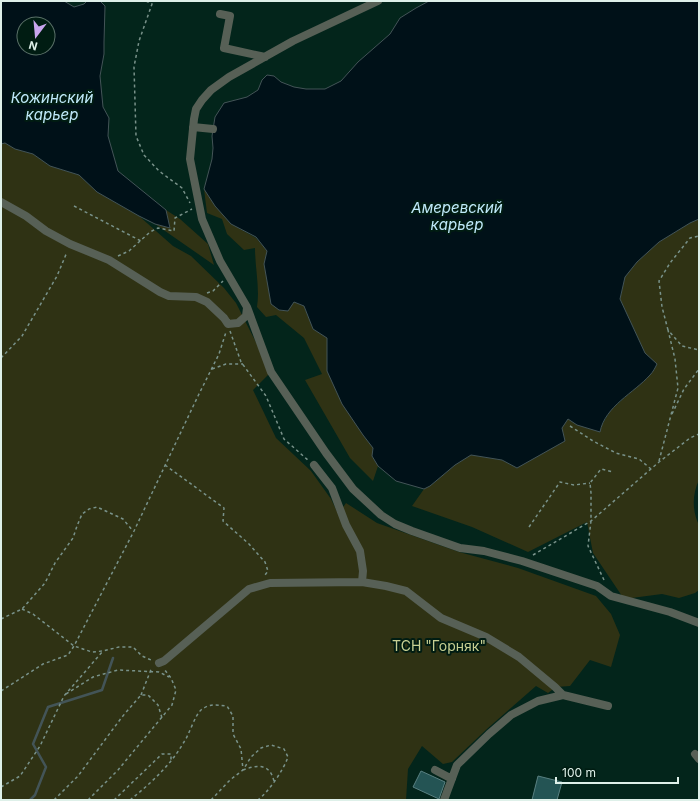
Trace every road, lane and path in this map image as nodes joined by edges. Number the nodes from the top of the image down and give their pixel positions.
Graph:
1 (146, 1) edge
2 (378, 1) edge
3 (220, 14) dead end
4 (265, 57) junction
5 (193, 127) junction
6 (213, 129) dead end
7 (1, 202) edge
8 (74, 206) dead end
9 (699, 236) edge
10 (141, 241) junction
11 (70, 244) junction
12 (109, 260) junction
13 (229, 276) junction
14 (196, 297) junction
15 (247, 307) junction
16 (228, 324) junction
17 (668, 330) junction
18 (699, 350) edge
19 (1, 358) edge
20 (242, 364) junction
21 (212, 369) junction
22 (699, 369) edge
23 (671, 417) junction
24 (570, 426) dead end
25 (699, 434) edge
26 (659, 462) junction
27 (165, 465) junction
28 (314, 465) joint
29 (651, 469) junction
30 (613, 472) dead end
31 (590, 484) junction
32 (591, 521) junction
33 (529, 526) dead end
34 (134, 531) junction
35 (522, 561) junction
36 (264, 576) dead end
37 (604, 581) dead end
38 (362, 582) junction
39 (22, 609) junction
40 (1, 619) edge
41 (699, 623) edge
42 (74, 646) junction
43 (103, 651) junction
44 (156, 662) junction
45 (150, 671) junction
46 (171, 678) junction
47 (1, 690) edge
48 (141, 695) junction
49 (563, 695) junction
50 (64, 696) junction
51 (608, 706) dead end
52 (162, 718) junction
53 (171, 762) junction
54 (243, 770) junction
55 (435, 770) dead end
56 (452, 779) junction
57 (274, 781) junction
58 (1, 787) edge
59 (54, 800) edge
60 (88, 800) edge
61 (114, 800) edge
62 (130, 800) edge
63 (211, 800) edge
64 (258, 800) edge
65 (444, 800) edge

1 - 10 path
2 - 4 street
3 - 4 street
4 - 5 street
5 - 6 street
5 - 13 street
7 - 11 street
8 - 10 path
9 - 17 path
10 - 12 path
11 - 12 street
11 - 19 path
12 - 14 street
13 - 14 path
13 - 15 street
14 - 16 street
15 - 16 street
15 - 35 street
16 - 20 path
16 - 21 path
17 - 18 path
17 - 23 path
20 - 21 path
20 - 28 path
21 - 27 path
22 - 23 path
23 - 26 path
24 - 29 path
25 - 26 path
26 - 29 path
27 - 34 path
27 - 36 path
28 - 38 street
29 - 32 path
30 - 31 path
31 - 32 path
31 - 33 path
32 - 35 path
32 - 37 path
34 - 39 path
34 - 42 path
35 - 41 street
38 - 44 street
38 - 49 street
39 - 40 path
39 - 42 path
42 - 43 path
42 - 47 path
43 - 44 path
43 - 50 path
44 - 45 path
44 - 46 path
45 - 46 path
45 - 48 path
45 - 50 path
46 - 52 path
48 - 52 path
48 - 59 path
49 - 51 street
49 - 56 street
50 - 58 path
52 - 60 path
53 - 54 path
53 - 61 path
53 - 62 path
54 - 57 path
54 - 57 path
54 - 63 path
55 - 56 street
56 - 65 street
57 - 64 path

